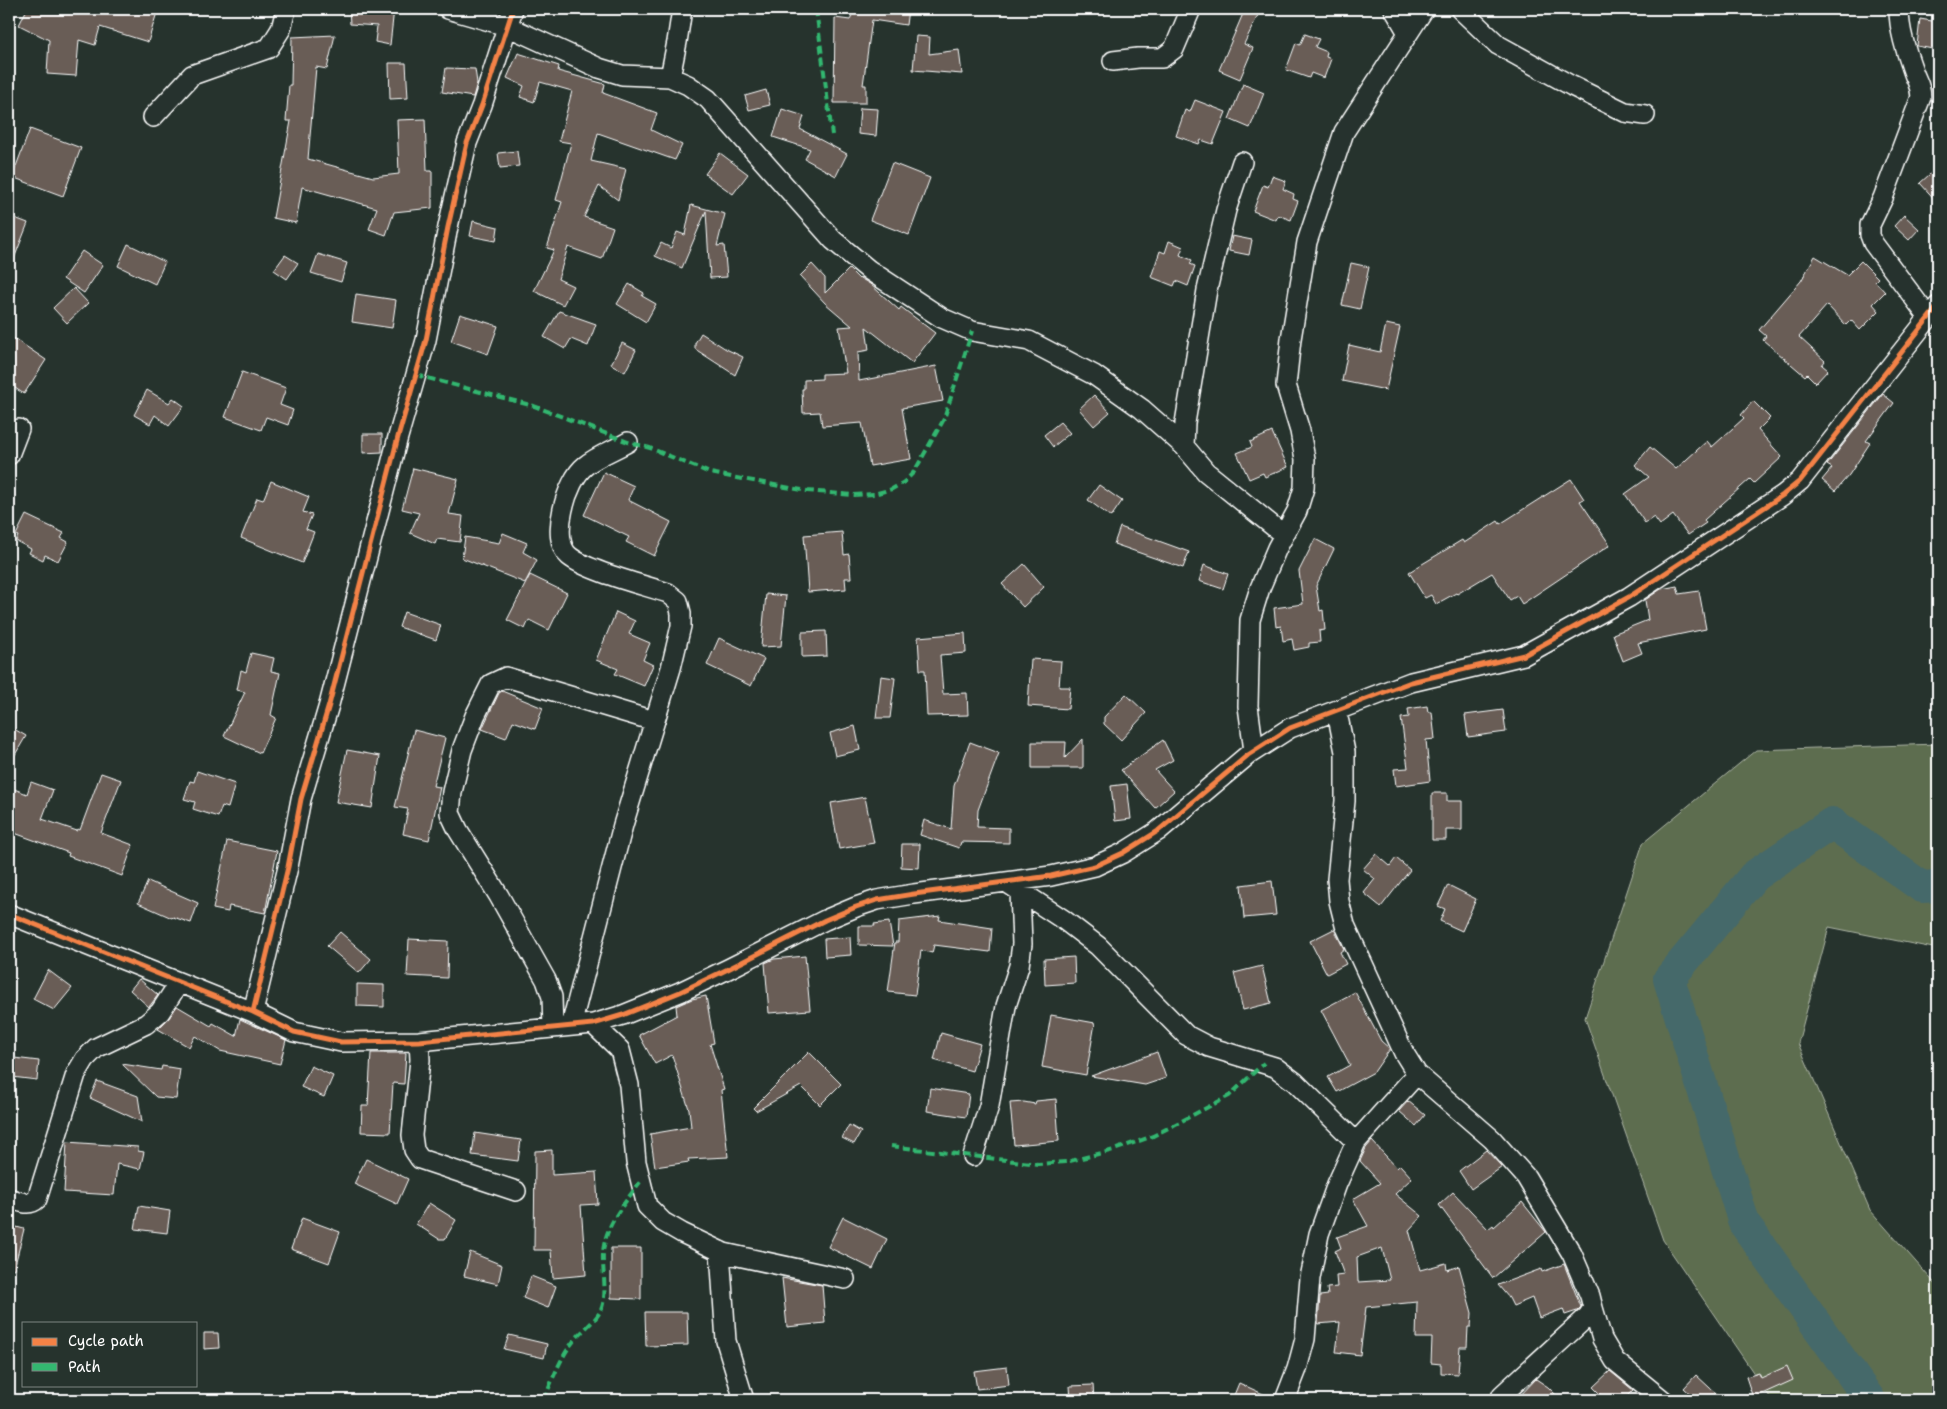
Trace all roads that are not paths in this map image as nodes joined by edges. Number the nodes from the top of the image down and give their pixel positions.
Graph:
1 (286, 9) edge
2 (448, 9) edge
3 (682, 9) edge
4 (1190, 9) edge
5 (1394, 9) edge
6 (1424, 9) edge
7 (1460, 9) edge
8 (1900, 9) edge
9 (510, 18) edge
10 (1408, 33) junction
11 (1113, 61) dead end
12 (670, 77) junction
13 (1645, 115) dead end
14 (153, 117) dead end
15 (1242, 162) dead end
16 (1933, 312) edge
17 (19, 429) dead end
18 (628, 442) dead end
19 (1184, 446) junction
20 (9, 455) edge
21 (1284, 534) junction
22 (1333, 712) junction
23 (654, 721) junction
24 (1254, 751) junction
25 (1013, 887) junction
26 (9, 914) edge
27 (179, 982) junction
28 (252, 1012) junction
29 (593, 1024) junction
30 (562, 1027) junction
31 (419, 1041) junction
32 (1417, 1074) junction
33 (1356, 1142) junction
34 (973, 1156) dead end
35 (516, 1191) dead end
36 (9, 1198) edge
37 (720, 1251) junction
38 (845, 1278) dead end
39 (1593, 1308) junction
40 (744, 1400) edge
41 (1285, 1400) edge
42 (1500, 1400) edge
43 (1663, 1400) edge

1 - 14 street
2 - 9 street
3 - 12 street
4 - 11 street
5 - 10 street
6 - 10 street
7 - 13 street
8 - 16 street
9 - 12 street
9 - 28 street
10 - 21 street
12 - 19 street
15 - 19 street
16 - 22 street
17 - 20 street
18 - 23 street
19 - 21 street
21 - 24 street
22 - 24 street
22 - 32 street
23 - 30 street
23 - 30 street
24 - 25 street
25 - 29 street
25 - 33 street
25 - 34 street
26 - 27 street
27 - 28 street
27 - 36 street
28 - 31 street
29 - 30 street
29 - 37 street
30 - 31 street
31 - 35 street
32 - 33 street
32 - 39 street
33 - 41 street
37 - 38 street
37 - 40 street
39 - 42 street
39 - 43 street

